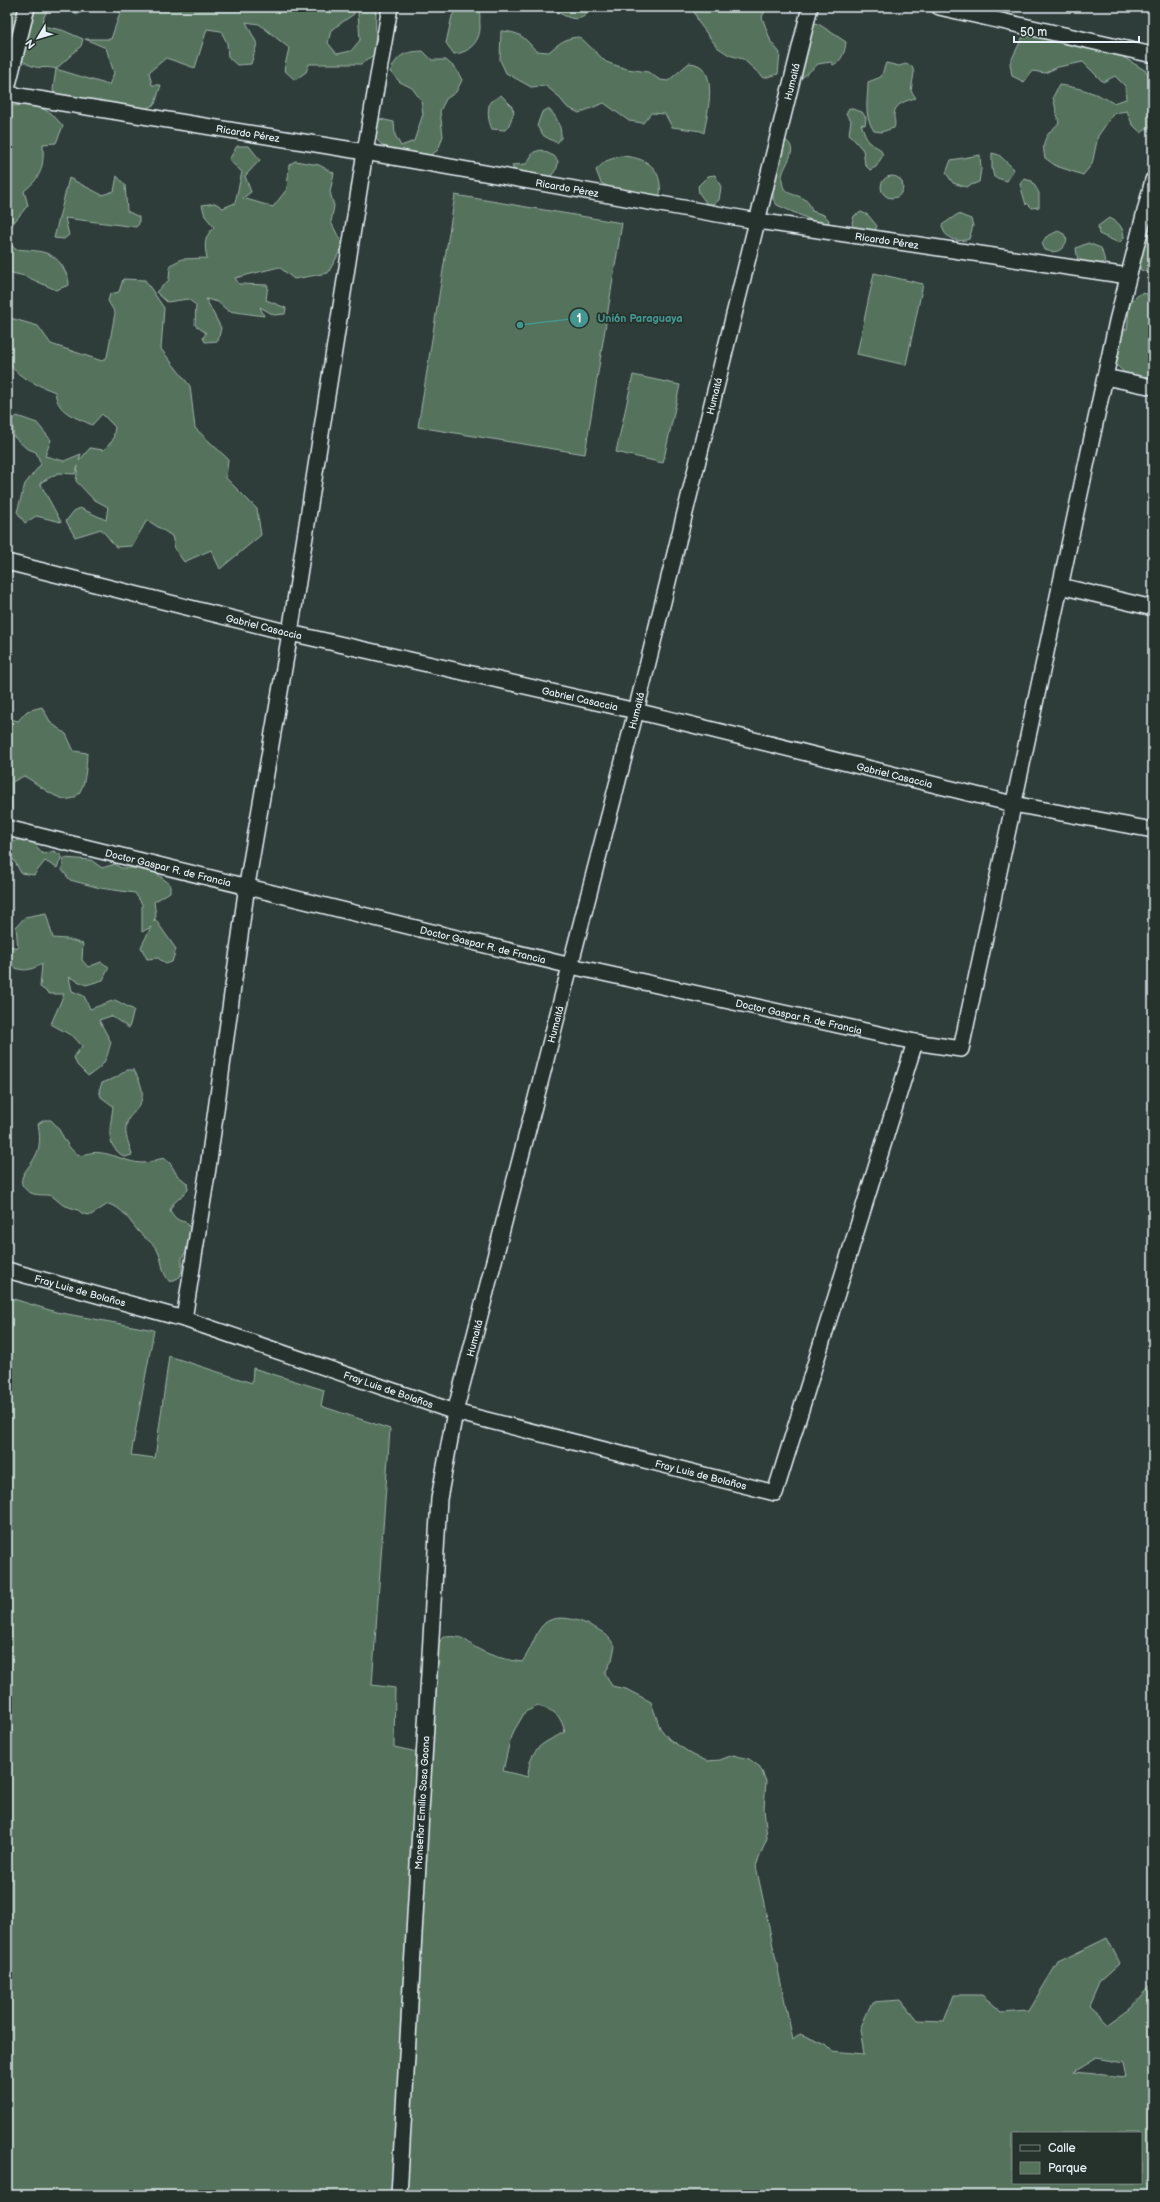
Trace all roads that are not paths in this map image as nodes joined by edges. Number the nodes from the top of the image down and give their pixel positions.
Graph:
1 (27, 7) edge
2 (390, 7) edge
3 (810, 7) edge
4 (939, 7) edge
5 (1153, 55) edge
6 (7, 89) edge
7 (7, 94) edge
8 (365, 152) junction
9 (1153, 180) edge
10 (757, 220) junction
11 (1128, 276) junction
12 (1105, 377) junction
13 (1153, 388) edge
14 (7, 562) edge
15 (1060, 586) junction
16 (1153, 608) edge
17 (290, 633) junction
18 (636, 711) junction
19 (1013, 804) junction
20 (7, 828) edge
21 (1153, 830) edge
22 (247, 886) junction
23 (572, 966) junction
24 (915, 1042) junction
25 (7, 1270) edge
26 (184, 1319) junction
27 (455, 1412) junction
28 (399, 2195) edge

1 - 6 street
2 - 8 street
3 - 10 street, Humaitá
4 - 5 street
7 - 8 street, Ricardo Pérez
8 - 10 street, Ricardo Pérez
8 - 17 street
9 - 11 street
10 - 11 street, Ricardo Pérez
10 - 18 street, Humaitá
11 - 12 street
12 - 13 street
12 - 15 street
14 - 17 street, Gabriel Casaccia
15 - 16 street
15 - 19 street
17 - 18 street, Gabriel Casaccia
17 - 22 street
18 - 19 street, Gabriel Casaccia
18 - 23 street, Humaitá
19 - 21 street, Gabriel Casaccia
19 - 24 street, Doctor Gaspar R. de Francia
20 - 22 street, Doctor Gaspar R. de Francia
22 - 23 street, Doctor Gaspar R. de Francia
22 - 26 street
23 - 24 street, Doctor Gaspar R. de Francia
23 - 27 street, Humaitá
24 - 27 street, Fray Luis de Bolaños
25 - 26 street, Fray Luis de Bolaños
26 - 27 street, Fray Luis de Bolaños
27 - 28 street, Monseñor Emilio Sosa Gaona

